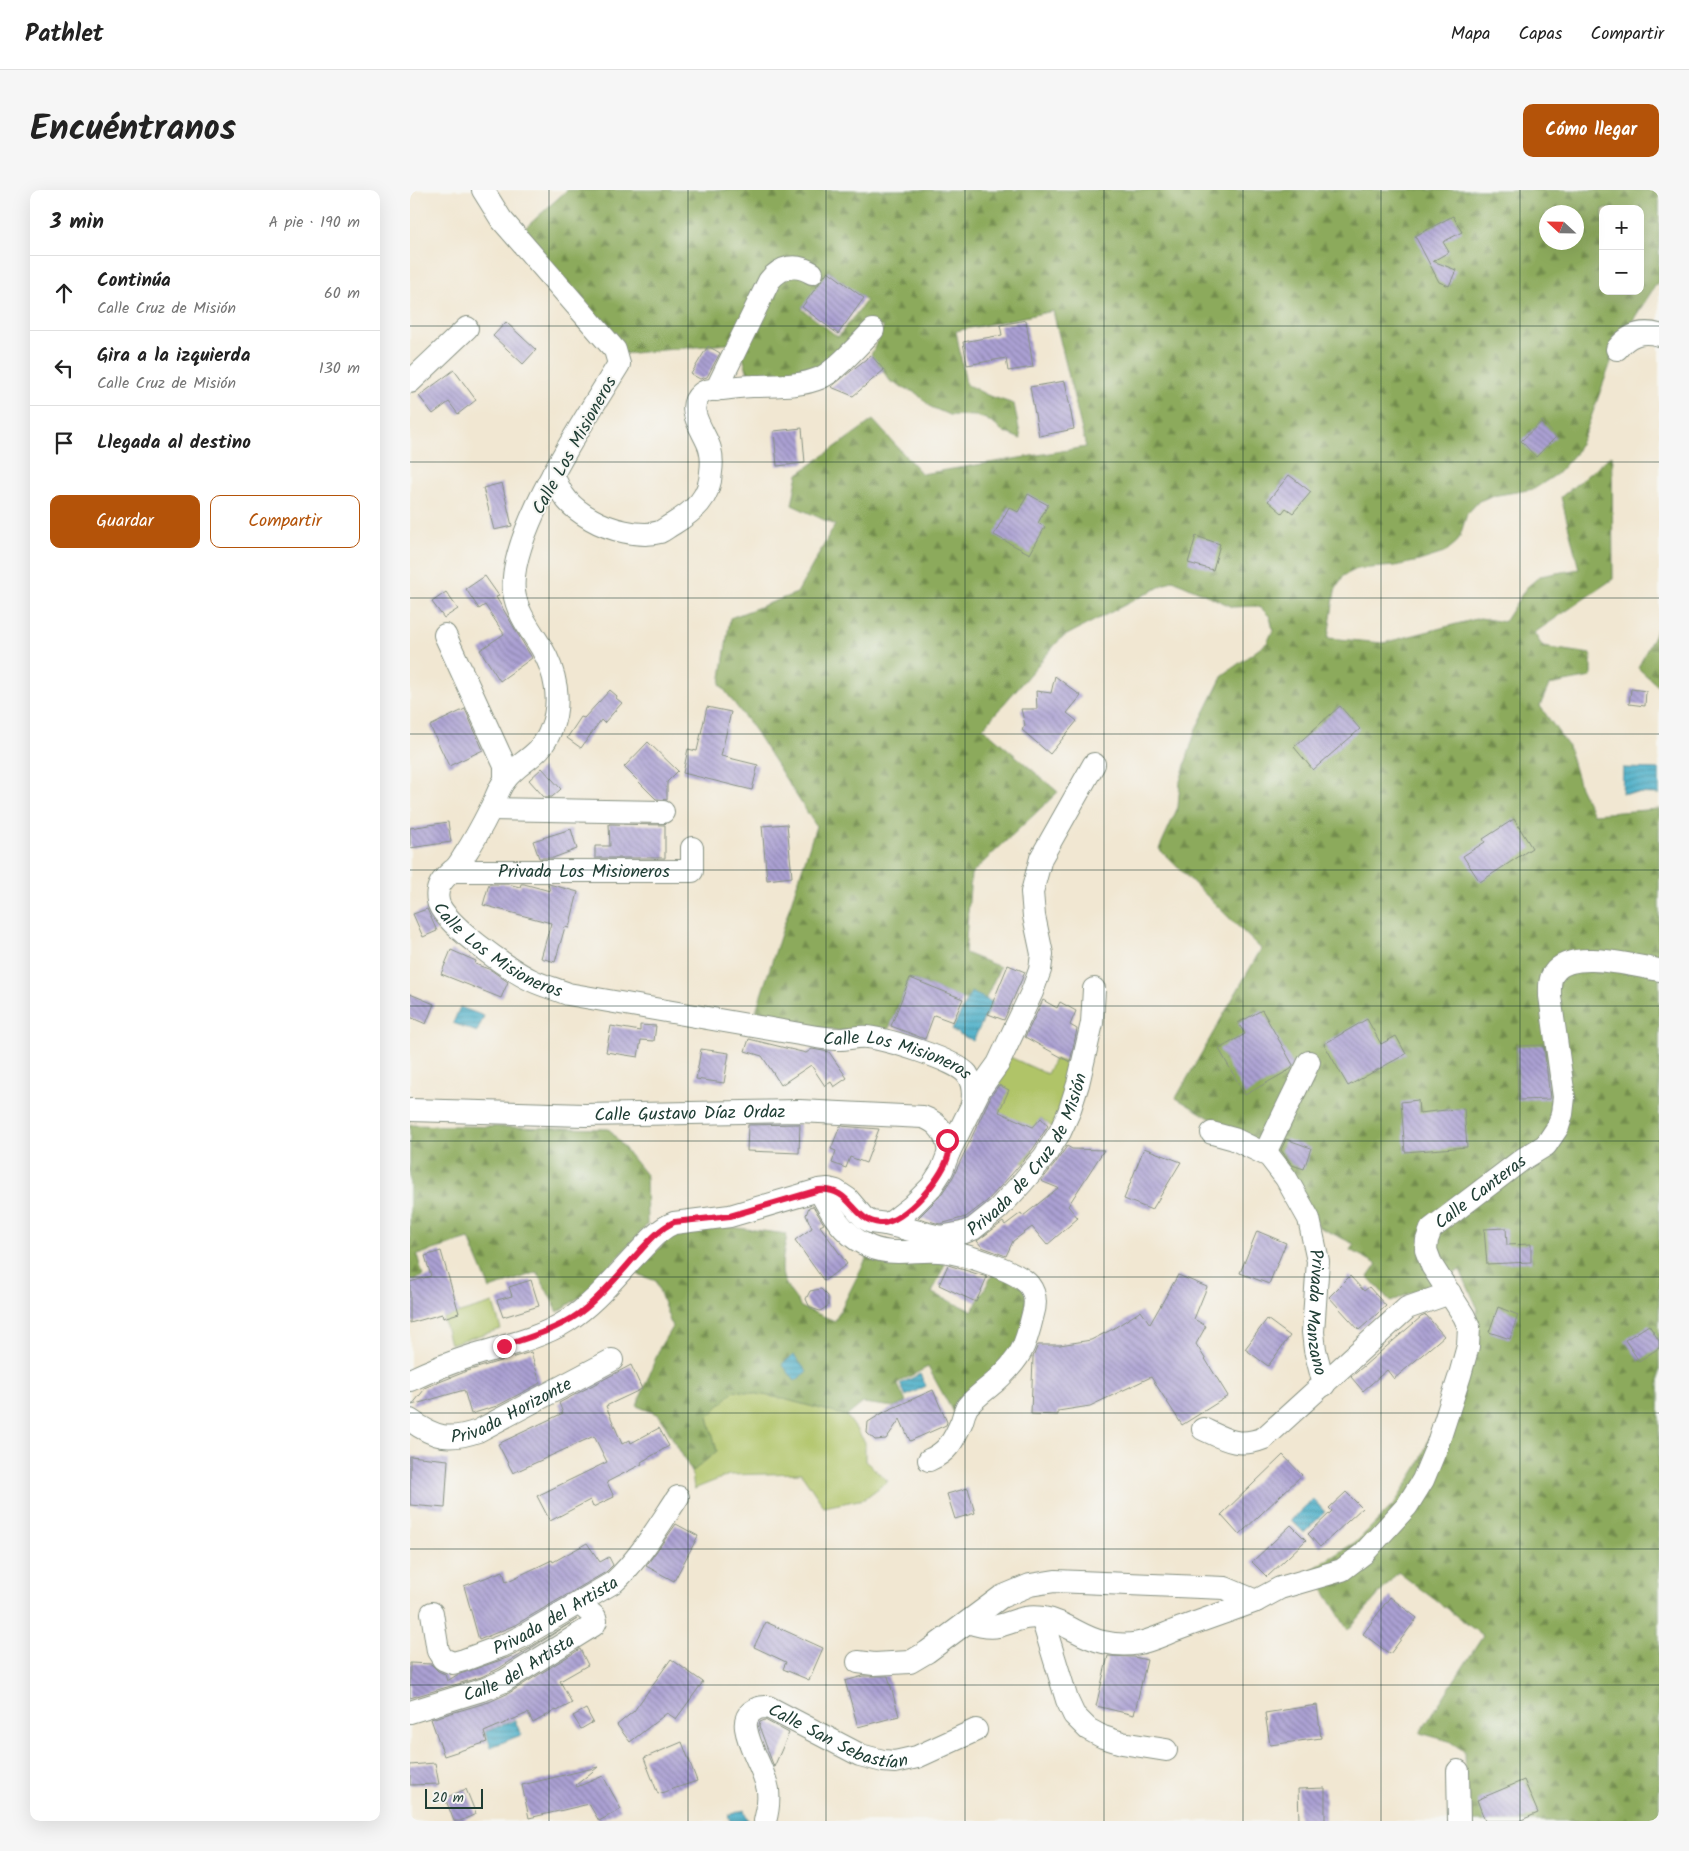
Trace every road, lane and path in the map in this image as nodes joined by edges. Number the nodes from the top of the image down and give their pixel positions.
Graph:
1 (483, 190) edge
2 (812, 273) dead end
3 (467, 328) dead end
4 (873, 330) dead end
5 (1659, 335) edge
6 (1617, 350) dead end
7 (410, 382) edge
8 (716, 390) junction
9 (553, 474) junction
10 (444, 635) dead end
11 (1094, 764) dead end
12 (505, 780) junction
13 (491, 809) junction
14 (663, 812) dead end
15 (692, 848) dead end
16 (454, 871) junction
17 (1659, 970) edge
18 (1094, 989) dead end
19 (1309, 1062) dead end
20 (972, 1104) junction
21 (410, 1110) edge
22 (1212, 1133) dead end
23 (949, 1152) junction
24 (1265, 1153) junction
25 (819, 1190) junction
26 (886, 1224) junction
27 (1450, 1293) junction
28 (612, 1360) dead end
29 (410, 1380) edge
30 (1324, 1385) junction
31 (410, 1420) edge
32 (1203, 1429) dead end
33 (929, 1460) dead end
34 (678, 1498) dead end
35 (1256, 1601) junction
36 (579, 1603) junction
37 (432, 1613) dead end
38 (1042, 1618) junction
39 (968, 1622) junction
40 (858, 1662) dead end
41 (410, 1712) edge
42 (976, 1730) dead end
43 (1166, 1750) dead end
44 (1458, 1771) dead end
45 (765, 1821) edge
46 (1459, 1821) edge

1 - 9 street, Calle Los Misioneros
2 - 8 street
3 - 7 street
4 - 8 street
5 - 6 street
8 - 9 street
9 - 12 street, Calle Los Misioneros
10 - 12 street
11 - 20 street
12 - 13 street, Calle Los Misioneros
13 - 14 street
13 - 16 street, Calle Los Misioneros
15 - 16 street, Privada Los Misioneros
16 - 20 street, Calle Los Misioneros
17 - 27 street, Calle Canteras
18 - 26 street, Privada de Cruz de Misión
19 - 24 street
20 - 23 street
21 - 23 street, Calle Gustavo Díaz Ordaz
22 - 24 street, Privada Manzano
23 - 26 street
24 - 30 street, Privada Manzano
25 - 26 street, Privada de Cruz de Misión
25 - 29 street
25 - 33 street
27 - 30 street, Privada Manzano
27 - 35 street, Calle Canteras
28 - 31 street, Privada Horizonte
30 - 32 street
34 - 36 street, Privada del Artista
35 - 38 street, Calle Canteras
35 - 39 street
36 - 37 street, Privada del Artista
36 - 41 street, Calle del Artista
38 - 39 street
38 - 43 street
39 - 40 street
42 - 45 street, Calle San Sebastían
44 - 46 street

